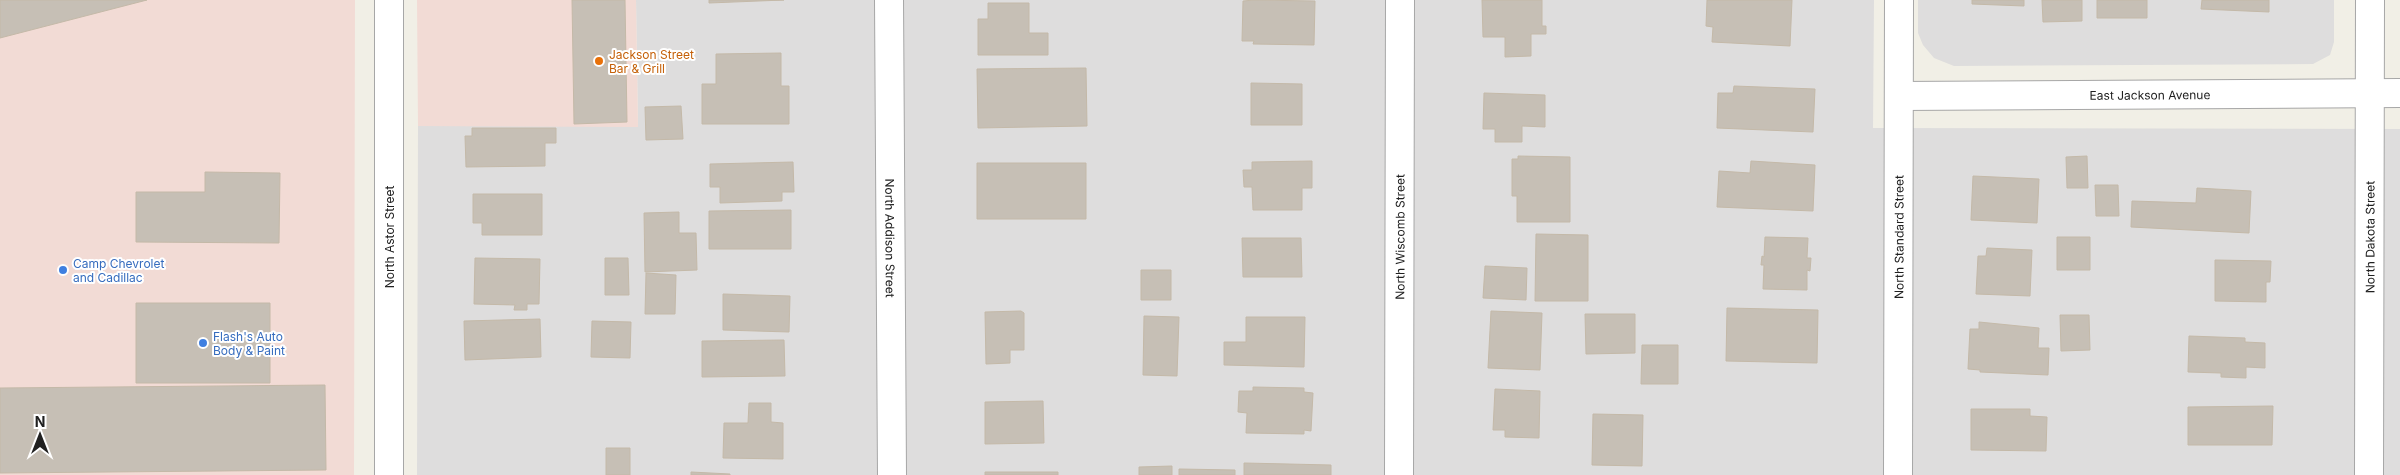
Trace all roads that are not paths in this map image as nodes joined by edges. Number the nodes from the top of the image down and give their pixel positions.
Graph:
1 (389, 0) edge
2 (889, 0) edge
3 (1400, 0) edge
4 (1899, 0) edge
5 (2370, 0) edge
6 (2370, 93) junction
7 (2400, 93) edge
8 (1899, 96) junction
9 (389, 475) edge
10 (892, 475) edge
11 (1399, 475) edge
12 (1898, 475) edge
13 (2369, 475) edge

1 - 9 street, North Astor Street
2 - 10 street, North Addison Street
3 - 11 street, North Wiscomb Street
4 - 8 street, North Standard Street
5 - 6 street, North Dakota Street
6 - 7 street, East Jackson Avenue
6 - 8 street, East Jackson Avenue
6 - 13 street, North Dakota Street
8 - 12 street, North Standard Street

